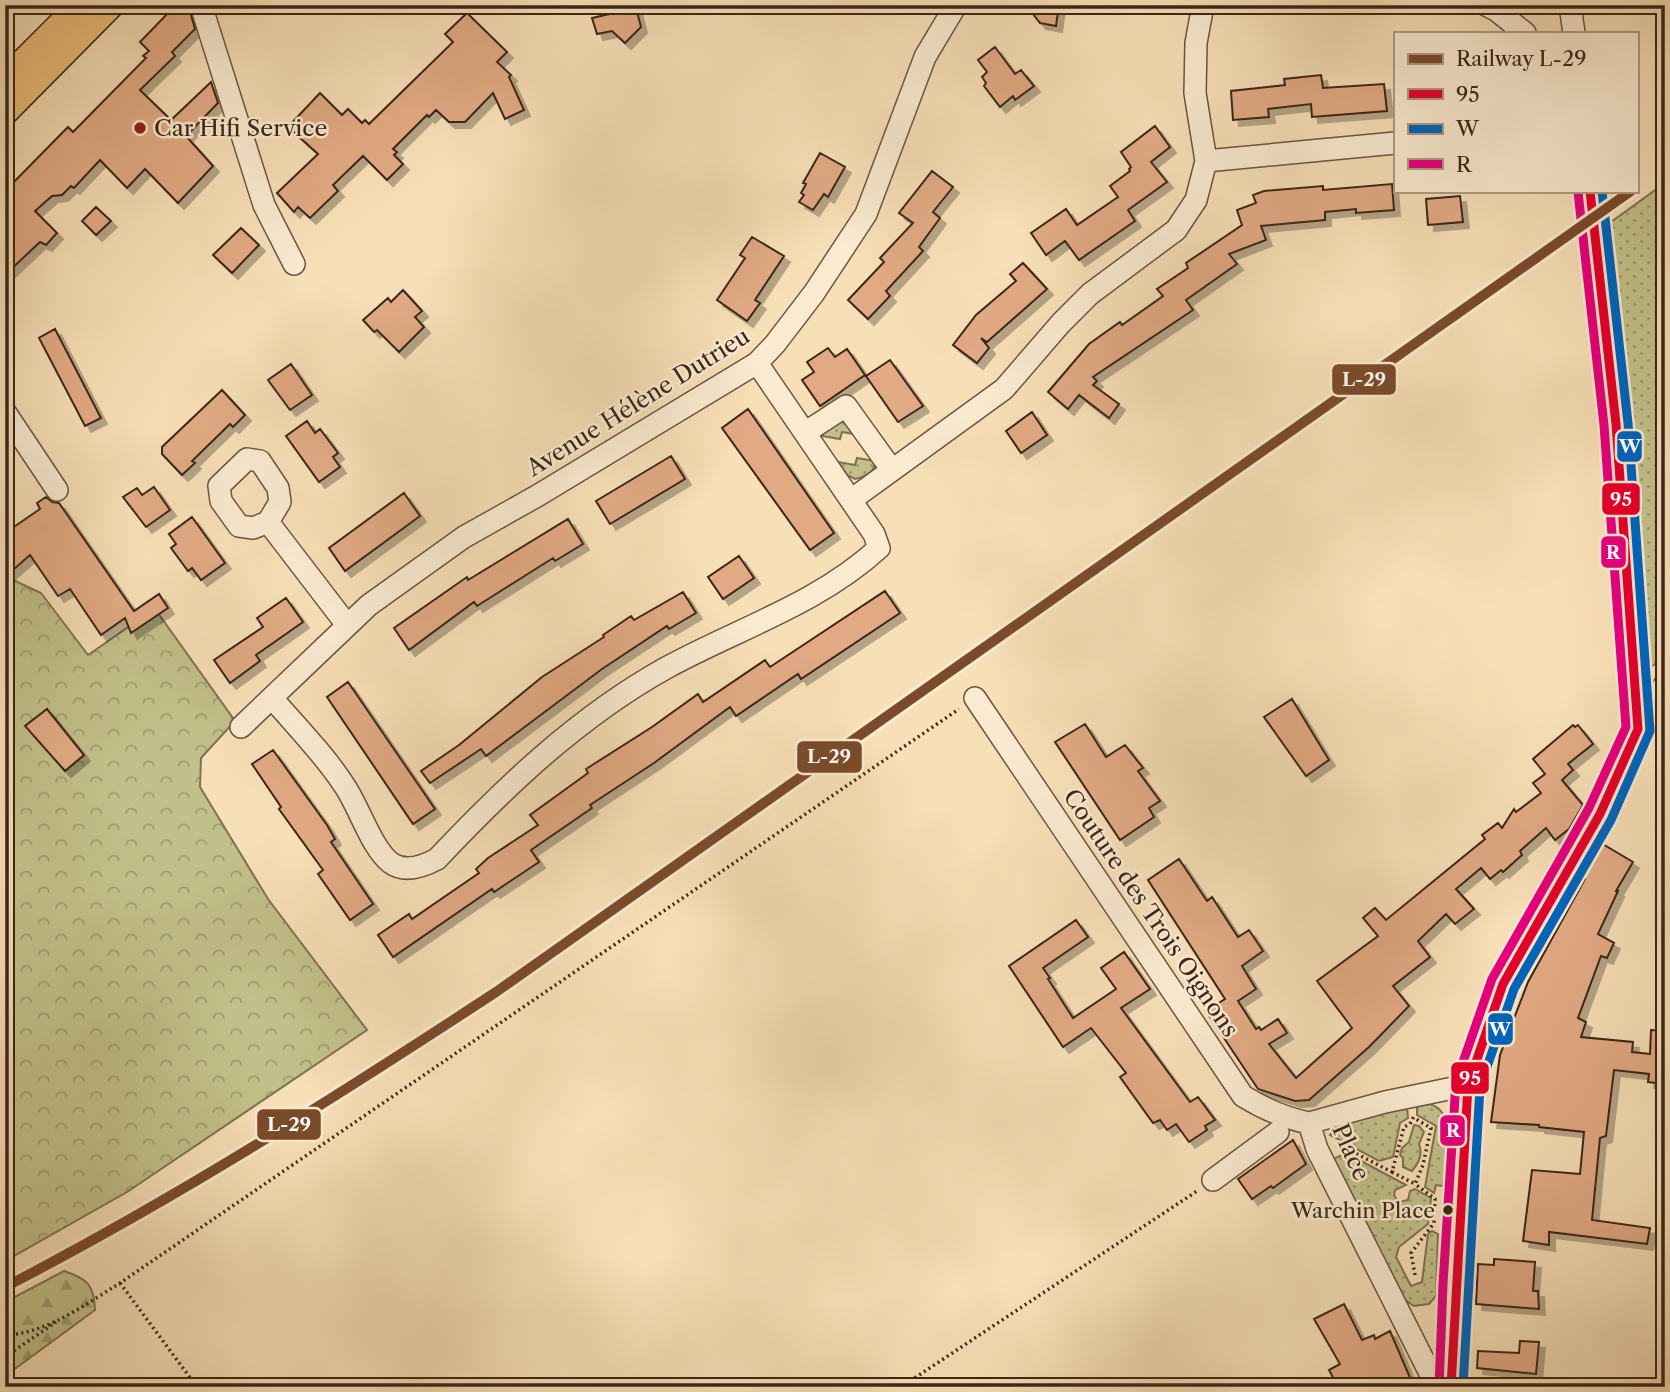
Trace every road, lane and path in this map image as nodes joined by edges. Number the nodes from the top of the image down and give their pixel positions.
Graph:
1 (82, 5) edge
2 (109, 5) edge
3 (201, 5) edge
4 (956, 5) edge
5 (1203, 5) edge
6 (1486, 5) edge
7 (1570, 5) edge
8 (1524, 32) edge
9 (1574, 32) edge
10 (5, 82) edge
11 (5, 110) edge
12 (1394, 143) edge
13 (1206, 162) junction
14 (1590, 192) edge
15 (294, 264) dead end
16 (757, 363) junction
17 (5, 412) edge
18 (806, 432) junction
19 (892, 470) junction
20 (57, 490) dead end
21 (851, 500) junction
22 (268, 522) dead end
23 (347, 625) junction
24 (1665, 684) edge
25 (272, 698) junction
26 (975, 698) joint
27 (241, 727) dead end
28 (1638, 729) junction
29 (1468, 1085) junction
30 (1413, 1107) junction
31 (1309, 1124) junction
32 (1278, 1132) dead end
33 (1317, 1149) junction
34 (1392, 1172) junction
35 (1213, 1180) joint
36 (1415, 1184) junction
37 (1415, 1275) dead end
38 (120, 1283) junction
39 (63, 1317) junction
40 (5, 1335) edge
41 (5, 1357) edge
42 (197, 1387) edge
43 (901, 1387) edge
44 (1437, 1387) edge
45 (1451, 1387) edge

1 - 10 main road
2 - 11 main road
3 - 15 street
4 - 16 street, Avenue Hélène Dutrieu
5 - 13 street
6 - 8 street
7 - 9 street
12 - 13 street
13 - 19 street
14 - 28 street
16 - 18 street
16 - 23 street, Avenue Hélène Dutrieu
17 - 20 street
18 - 19 street
18 - 21 street
19 - 21 street
21 - 25 street
22 - 23 street
23 - 25 street, Avenue Hélène Dutrieu
24 - 28 street
25 - 27 street, Avenue Hélène Dutrieu
26 - 31 street, Couture des Trois Oignons
26 - 38 path
28 - 29 street
29 - 30 street, Place
29 - 45 street
30 - 31 street, Place
30 - 34 path
30 - 36 path
31 - 33 street, Place
32 - 35 street
33 - 34 path
33 - 44 street, Place
34 - 36 path
35 - 43 path
36 - 37 path
38 - 39 path
38 - 42 path
39 - 40 path
39 - 41 path

